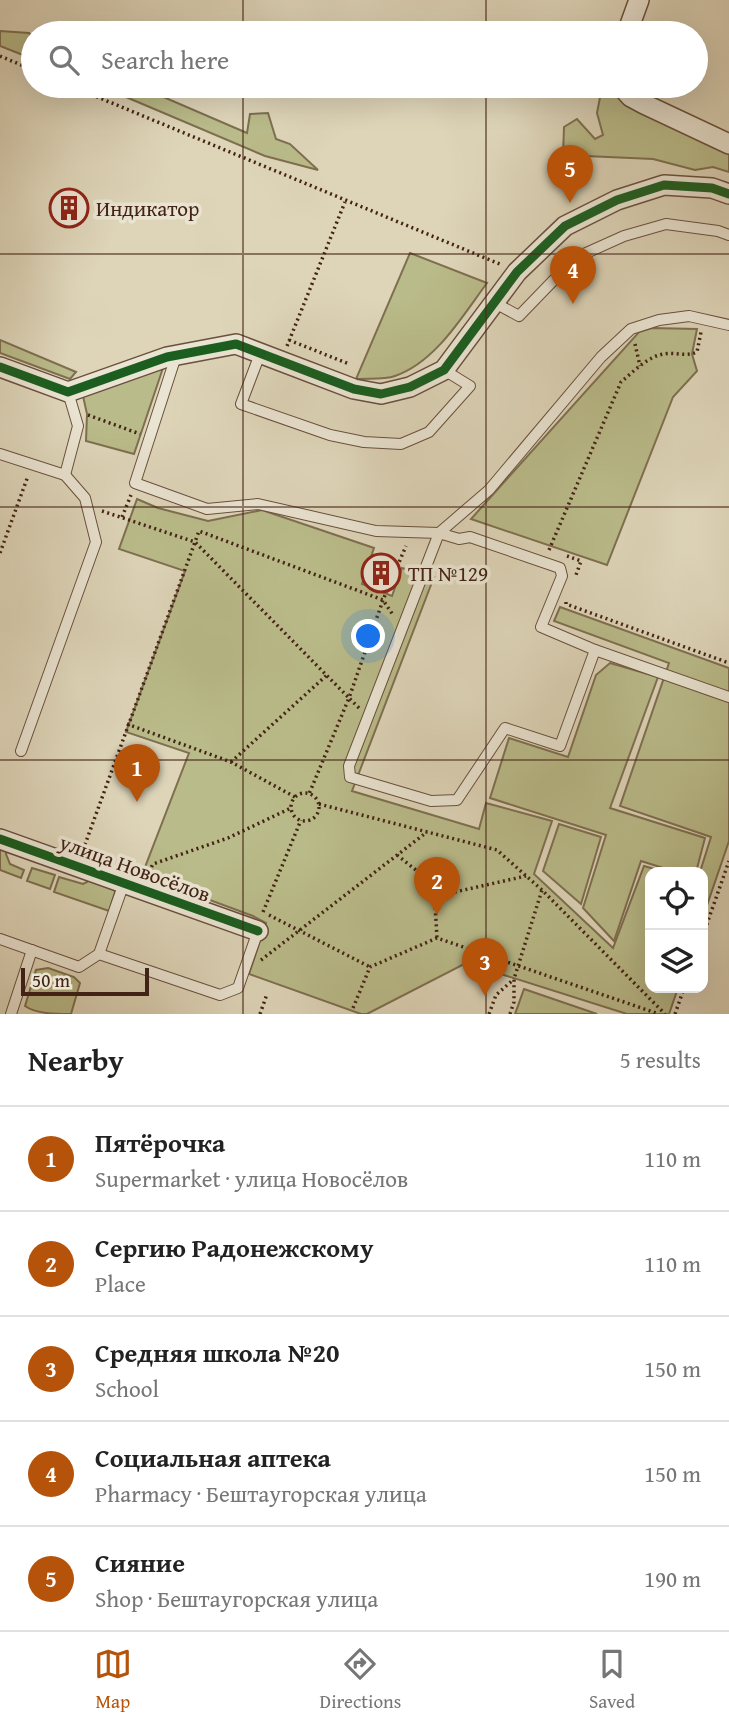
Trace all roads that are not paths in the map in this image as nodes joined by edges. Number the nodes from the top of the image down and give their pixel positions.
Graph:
1 (639, 0) edge
2 (631, 21) edge
3 (633, 98) edge
4 (729, 144) edge
5 (729, 194) edge
6 (729, 235) edge
7 (495, 303) junction
8 (729, 326) edge
9 (260, 354) junction
10 (176, 355) junction
11 (0, 367) edge
12 (444, 370) junction
13 (68, 392) junction
14 (0, 454) edge
15 (65, 475) junction
16 (439, 533) junction
17 (595, 650) junction
18 (729, 697) edge
19 (21, 751) dead end
20 (0, 839) edge
21 (124, 883) junction
22 (263, 919) joint
23 (0, 939) edge
24 (32, 950) junction
25 (99, 954) junction
26 (11, 1014) edge

1 - 2 street
3 - 4 street
5 - 7 street
6 - 7 lane
7 - 12 street
8 - 16 lane
9 - 10 street
9 - 12 street
9 - 12 lane
10 - 13 street
10 - 16 lane
11 - 13 street
13 - 15 lane
14 - 15 lane
15 - 19 lane
16 - 17 lane
16 - 17 lane
17 - 18 lane
20 - 21 street, улица Новосёлов
21 - 22 street, улица Новосёлов
21 - 25 lane
22 - 25 lane
23 - 24 lane
24 - 25 lane
24 - 26 lane

